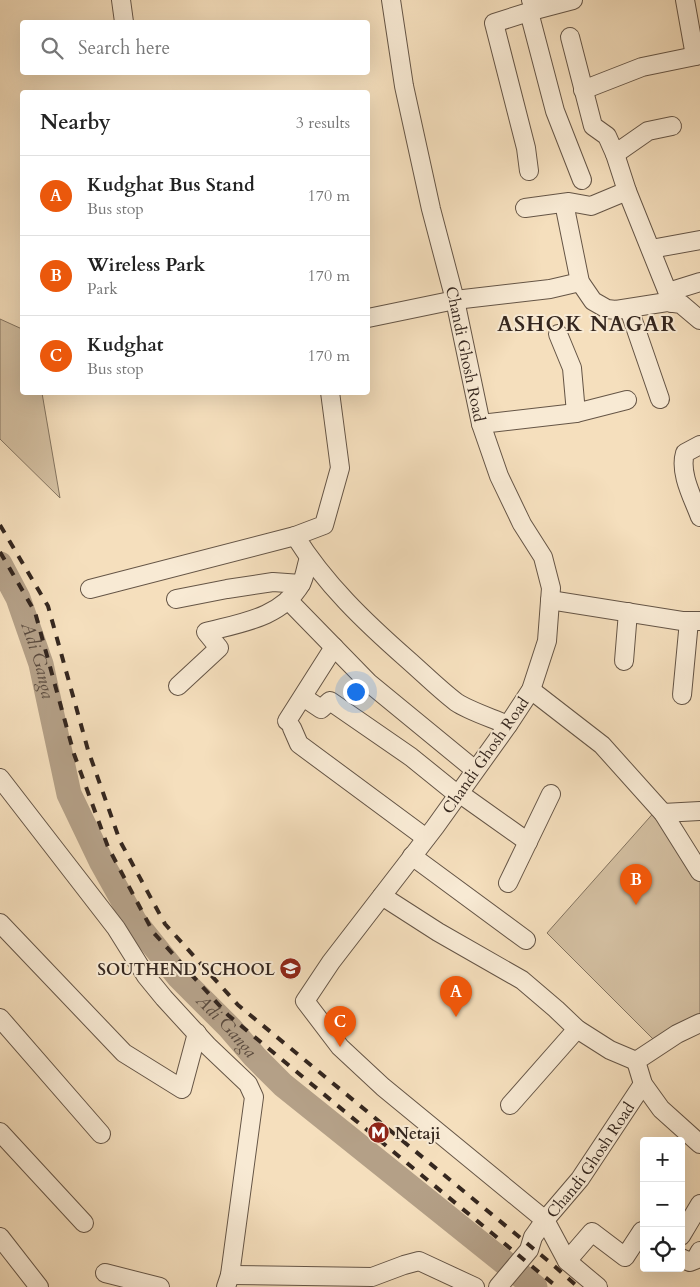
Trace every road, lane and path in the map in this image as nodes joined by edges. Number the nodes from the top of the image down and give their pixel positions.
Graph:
1 (121, 0) edge
2 (390, 0) edge
3 (572, 0) edge
4 (685, 0) edge
5 (532, 7) edge
6 (124, 20) edge
7 (570, 37) dead end
8 (698, 56) edge
9 (583, 90) junction
10 (672, 126) dead end
11 (615, 154) junction
12 (529, 171) dead end
13 (582, 180) dead end
14 (627, 191) junction
15 (564, 203) junction
16 (525, 208) dead end
17 (700, 240) edge
18 (651, 249) junction
19 (580, 282) junction
20 (700, 282) edge
21 (670, 297) junction
22 (455, 300) junction
23 (629, 309) junction
24 (370, 318) edge
25 (700, 320) edge
26 (558, 334) dead end
27 (330, 395) edge
28 (660, 398) dead end
29 (627, 400) dead end
30 (576, 413) junction
31 (481, 424) junction
32 (700, 445) edge
33 (700, 517) edge
34 (295, 536) junction
35 (309, 558) junction
36 (301, 584) junction
37 (90, 589) dead end
38 (176, 599) dead end
39 (288, 600) junction
40 (550, 600) junction
41 (628, 612) junction
42 (694, 621) edge
43 (334, 647) junction
44 (624, 661) dead end
45 (178, 686) dead end
46 (531, 690) junction
47 (682, 695) dead end
48 (303, 697) junction
49 (508, 725) junction
50 (475, 770) junction
51 (0, 778) edge
52 (458, 794) junction
53 (552, 794) dead end
54 (700, 811) edge
55 (663, 813) junction
56 (426, 838) junction
57 (528, 842) junction
58 (412, 856) junction
59 (700, 872) edge
60 (508, 883) dead end
61 (382, 896) junction
62 (0, 923) edge
63 (526, 940) dead end
64 (0, 1018) edge
65 (700, 1023) edge
66 (578, 1029) junction
67 (197, 1033) junction
68 (636, 1061) junction
69 (643, 1084) junction
70 (510, 1105) dead end
71 (0, 1132) edge
72 (101, 1134) dead end
73 (700, 1144) edge
74 (700, 1204) edge
75 (545, 1220) junction
76 (84, 1223) dead end
77 (685, 1229) edge
78 (640, 1233) edge
79 (0, 1237) edge
80 (700, 1251) edge
81 (685, 1260) edge
82 (567, 1261) junction
83 (105, 1273) dead end
84 (377, 1279) edge
85 (228, 1281) edge
86 (498, 1286) edge
87 (38, 1287) edge
88 (160, 1287) edge
89 (475, 1287) edge
90 (598, 1287) edge

1 - 6 street
2 - 22 street, Chandi Ghosh Road
3 - 5 street
4 - 8 street
5 - 12 street
5 - 13 street
7 - 9 street
8 - 9 street
9 - 11 street
10 - 11 street
11 - 14 street
14 - 15 street
14 - 18 street
15 - 16 street
15 - 19 street
17 - 18 street
18 - 21 street
19 - 22 street
19 - 23 street
20 - 21 street
21 - 23 street
21 - 25 street
22 - 24 street
22 - 31 street, Chandi Ghosh Road
23 - 28 street
26 - 30 street
27 - 34 street
29 - 30 street
30 - 31 street
31 - 40 street, Chandi Ghosh Road
32 - 33 street
34 - 35 street
34 - 37 street
35 - 36 street
35 - 49 street
36 - 38 street
36 - 39 street
39 - 43 street
39 - 45 street
40 - 41 street
40 - 46 street, Chandi Ghosh Road
41 - 42 street
41 - 44 street
42 - 47 street
43 - 48 street
43 - 50 street
46 - 49 street, Chandi Ghosh Road
46 - 55 street
48 - 52 street
48 - 56 street
49 - 50 street, Chandi Ghosh Road
50 - 52 street, Chandi Ghosh Road
51 - 67 street
52 - 56 street, Chandi Ghosh Road
52 - 57 street
53 - 57 street
54 - 55 street
55 - 59 street
56 - 58 street, Chandi Ghosh Road
57 - 60 street
58 - 61 street, Chandi Ghosh Road
58 - 63 street
61 - 66 street
61 - 75 street, Chandi Ghosh Road
62 - 67 street
64 - 72 street
65 - 68 street
66 - 68 street
66 - 70 street
67 - 85 street
68 - 69 street, Chandi Ghosh Road
69 - 73 street, Chandi Ghosh Road
69 - 75 street, Chandi Ghosh Road
71 - 76 street
74 - 77 street
75 - 82 street
75 - 86 street
78 - 82 street
79 - 87 street
80 - 81 street
82 - 90 street
83 - 88 street
84 - 85 street
84 - 89 street

